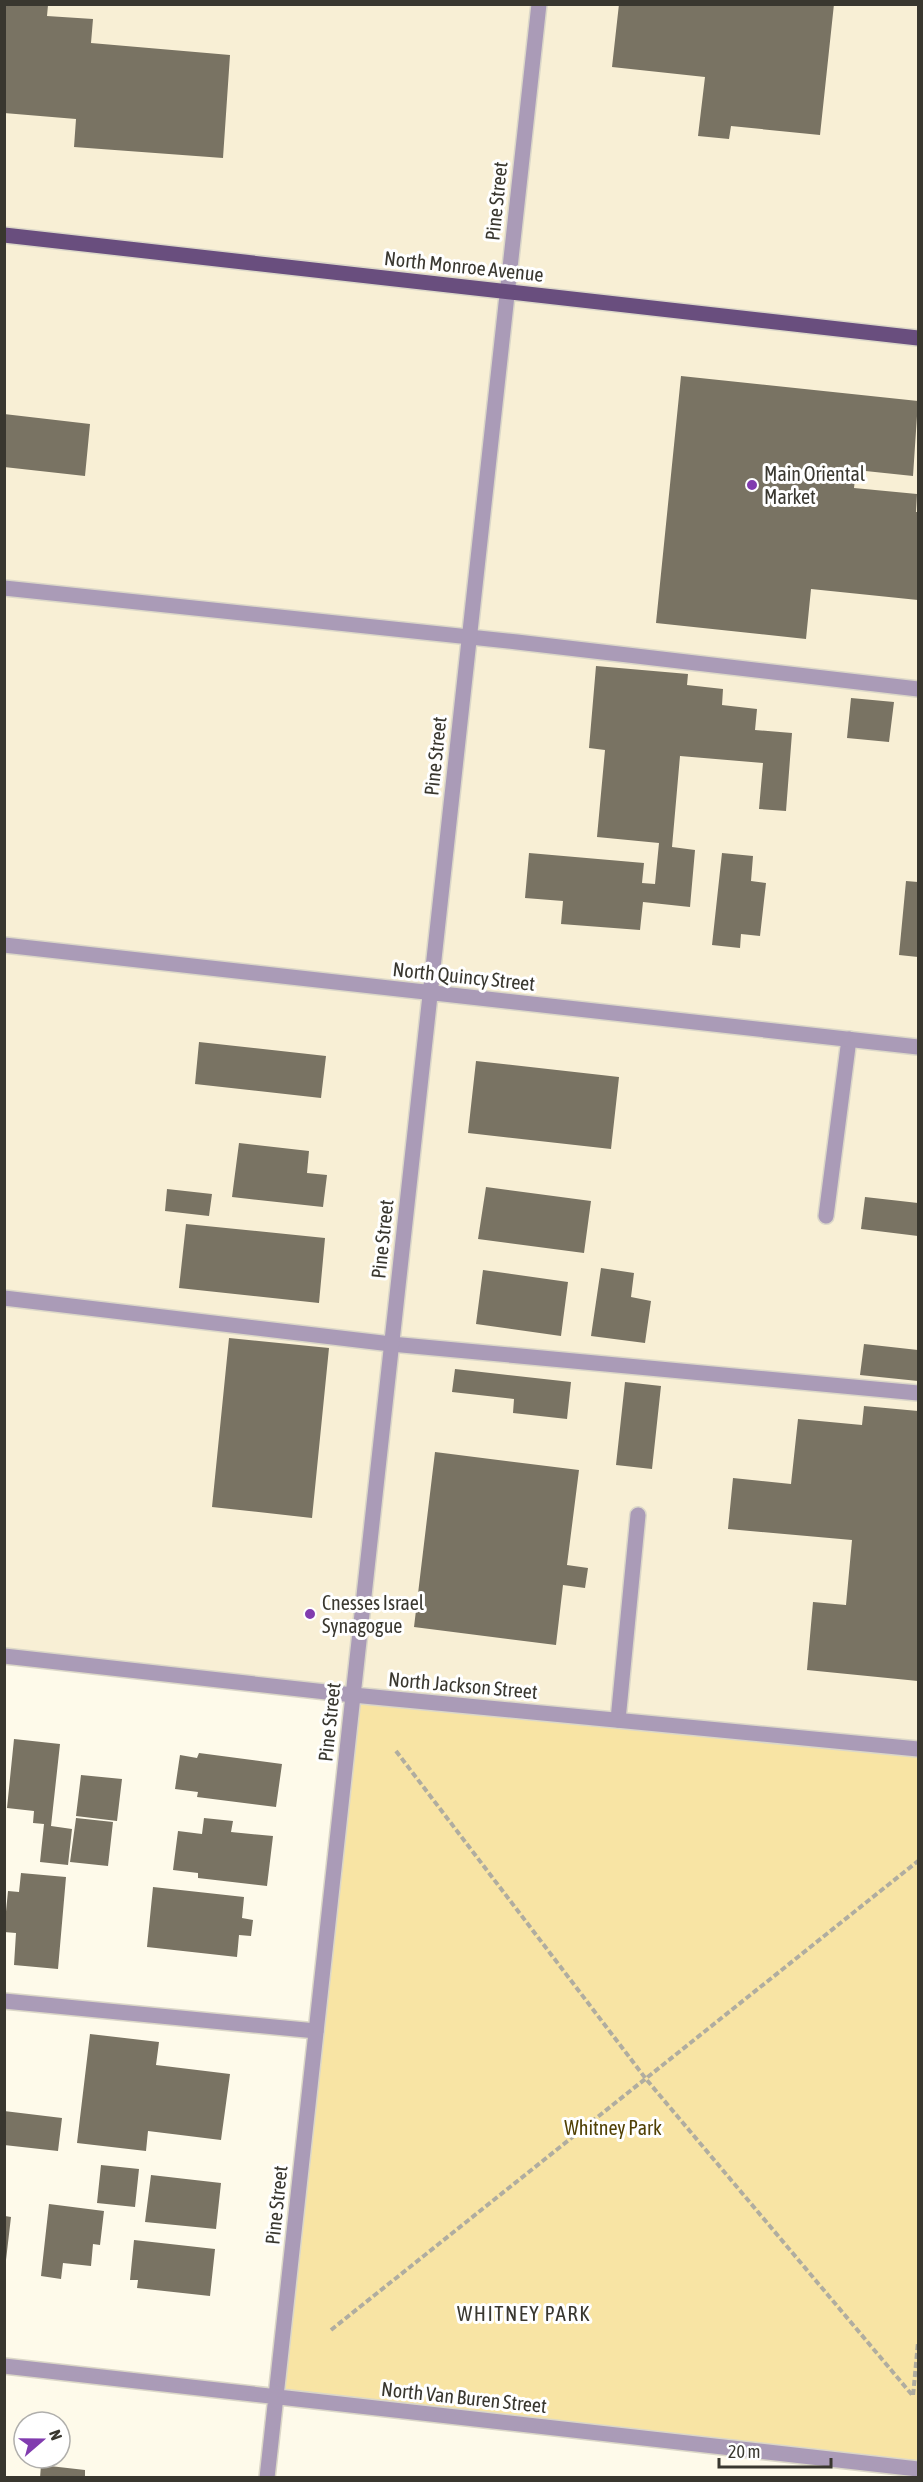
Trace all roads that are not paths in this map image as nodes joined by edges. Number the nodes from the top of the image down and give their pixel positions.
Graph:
1 (539, 4) edge
2 (4, 235) edge
3 (507, 292) junction
4 (918, 338) edge
5 (4, 588) edge
6 (470, 637) junction
7 (918, 689) edge
8 (4, 945) edge
9 (430, 993) junction
10 (849, 1039) junction
11 (918, 1047) edge
12 (826, 1216) dead end
13 (4, 1298) edge
14 (392, 1344) junction
15 (918, 1393) edge
16 (638, 1515) dead end
17 (4, 1656) edge
18 (353, 1695) junction
19 (618, 1720) junction
20 (918, 1749) edge
21 (4, 2001) edge
22 (316, 2031) junction
23 (4, 2366) edge
24 (276, 2397) junction
25 (918, 2469) edge
26 (267, 2478) edge

1 - 3 street, Pine Street
2 - 3 main road, North Monroe Avenue
3 - 4 main road, North Monroe Avenue
3 - 6 street, Pine Street
5 - 6 street
6 - 7 street
6 - 9 street, Pine Street
8 - 9 street, North Quincy Street
9 - 10 street, North Quincy Street
9 - 14 street, Pine Street
10 - 11 street, North Quincy Street
10 - 12 street
13 - 14 street
14 - 15 street
14 - 18 street, Pine Street
16 - 19 street
17 - 18 street, North Jackson Street
18 - 19 street, North Jackson Street
18 - 22 street, Pine Street
19 - 20 street, North Jackson Street
21 - 22 street
22 - 24 street, Pine Street
23 - 24 street, North Van Buren Street
24 - 25 street, North Van Buren Street
24 - 26 street, Pine Street

